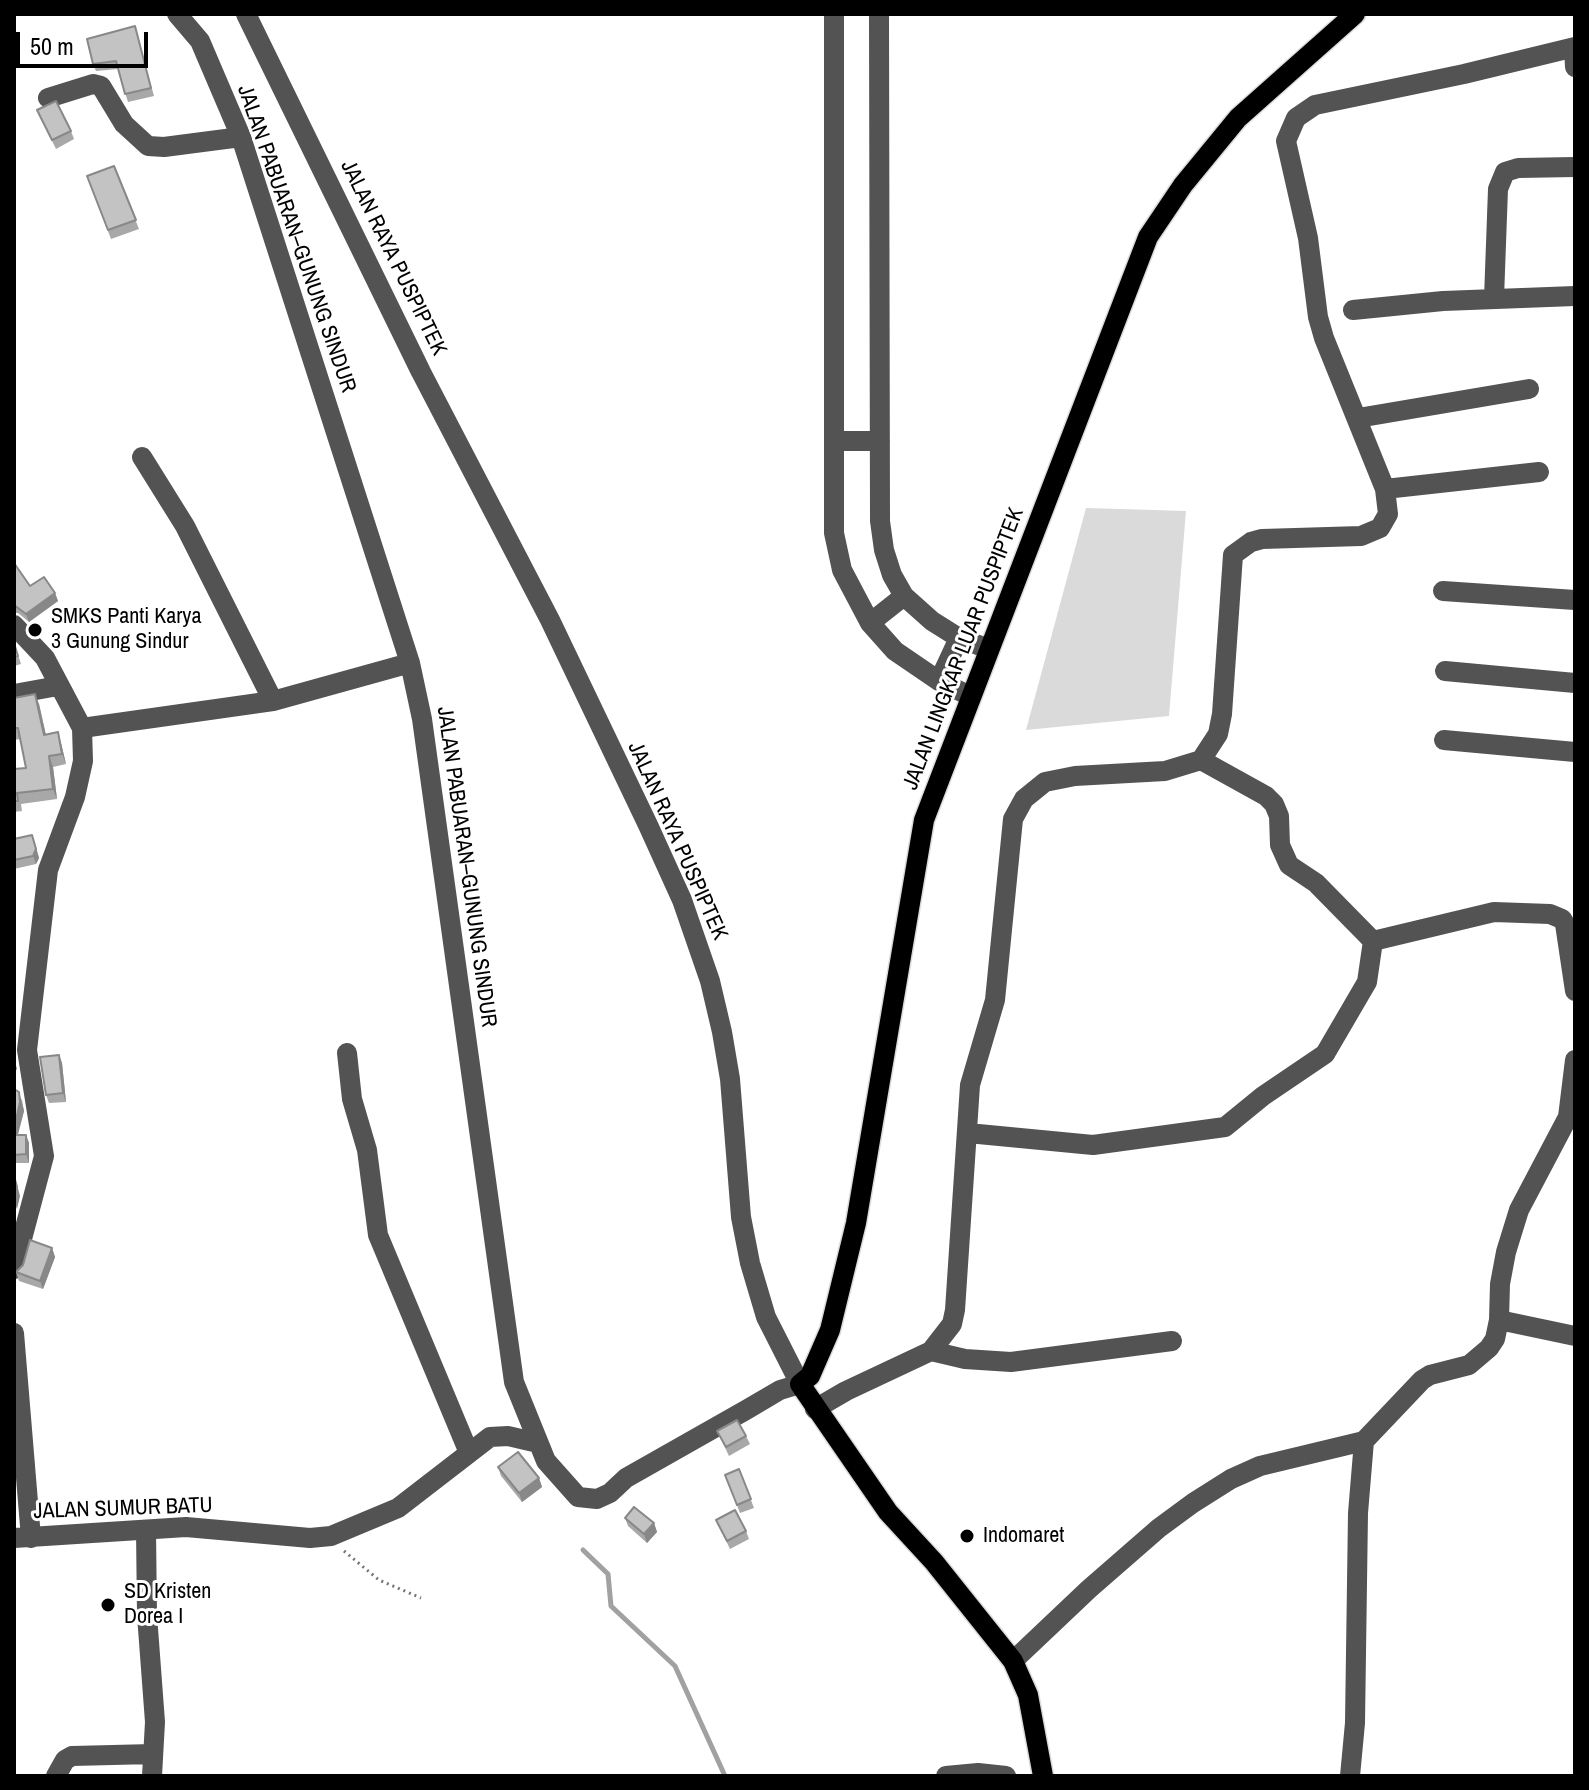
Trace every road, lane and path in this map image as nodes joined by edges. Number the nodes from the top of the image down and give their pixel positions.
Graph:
1 (177, 14) edge
2 (246, 14) edge
3 (834, 14) edge
4 (879, 14) edge
5 (1355, 14) edge
6 (1575, 54) edge
7 (48, 98) dead end
8 (241, 137) junction
9 (1575, 167) edge
10 (1575, 296) edge
11 (1494, 298) junction
12 (1353, 310) dead end
13 (1529, 389) dead end
14 (1358, 418) junction
15 (834, 441) junction
16 (880, 441) junction
17 (142, 457) dead end
18 (1539, 472) dead end
19 (1385, 489) junction
20 (1443, 591) dead end
21 (904, 596) junction
22 (1575, 600) edge
23 (870, 623) junction
24 (14, 625) edge
25 (959, 638) junction
26 (989, 649) junction
27 (410, 663) junction
28 (1445, 671) dead end
29 (939, 681) junction
30 (1575, 683) edge
31 (58, 686) junction
32 (14, 694) edge
33 (970, 696) junction
34 (273, 701) junction
35 (82, 728) junction
36 (1444, 740) dead end
37 (1575, 752) edge
38 (1201, 760) junction
39 (1373, 941) junction
40 (1575, 991) edge
41 (347, 1053) dead end
42 (1575, 1060) edge
43 (968, 1133) junction
44 (14, 1269) edge
45 (1499, 1320) junction
46 (14, 1333) edge
47 (1575, 1336) edge
48 (1172, 1341) dead end
49 (931, 1351) junction
50 (800, 1384) junction
51 (815, 1409) junction
52 (1364, 1441) junction
53 (538, 1443) junction
54 (469, 1453) junction
55 (146, 1530) junction
56 (331, 1536) junction
57 (22, 1538) edge
58 (421, 1598) dead end
59 (1013, 1661) junction
60 (153, 1754) junction
61 (56, 1776) edge
62 (152, 1776) edge
63 (946, 1776) edge
64 (1006, 1776) edge
65 (1043, 1776) edge
66 (1350, 1776) edge

1 - 8 street, JALAN PABUARAN–GUNUNG SINDUR
2 - 50 street, JALAN RAYA PUSPIPTEK
3 - 15 street
4 - 16 street
5 - 26 main road, JALAN LINGKAR LUAR PUSPIPTEK
6 - 14 street
7 - 8 street
8 - 27 street, JALAN PABUARAN–GUNUNG SINDUR
9 - 11 street
10 - 11 street
11 - 12 street
13 - 14 street
14 - 19 street
15 - 16 street
15 - 23 street
16 - 21 street
17 - 34 street
18 - 19 street
19 - 38 street
20 - 22 street
21 - 23 street
21 - 25 street
23 - 29 street
24 - 31 street
25 - 26 street
25 - 29 street
26 - 33 main road, JALAN LINGKAR LUAR PUSPIPTEK
27 - 34 street
27 - 53 street, JALAN PABUARAN–GUNUNG SINDUR
28 - 30 street
29 - 33 street
31 - 32 street
31 - 35 street
33 - 50 main road, JALAN LINGKAR LUAR PUSPIPTEK
34 - 35 street
35 - 44 street
36 - 37 street
38 - 39 street
38 - 43 street
39 - 40 street
39 - 43 street
41 - 54 street
42 - 45 street
43 - 49 street
45 - 47 street
45 - 52 street
46 - 57 street
48 - 49 street
49 - 51 street
50 - 51 main road, JALAN RAYA PUSPIPTEK
50 - 53 street, JALAN PABUARAN–GUNUNG SINDUR
51 - 59 main road, JALAN RAYA PUSPIPTEK
52 - 59 street
52 - 66 street
53 - 54 street, JALAN SUMUR BATU
54 - 56 street, JALAN SUMUR BATU
55 - 56 street, JALAN SUMUR BATU
55 - 57 street, JALAN SUMUR BATU
55 - 60 street
56 - 58 path
59 - 65 main road, JALAN RAYA PUSPIPTEK
60 - 61 street
60 - 62 street
63 - 64 street

